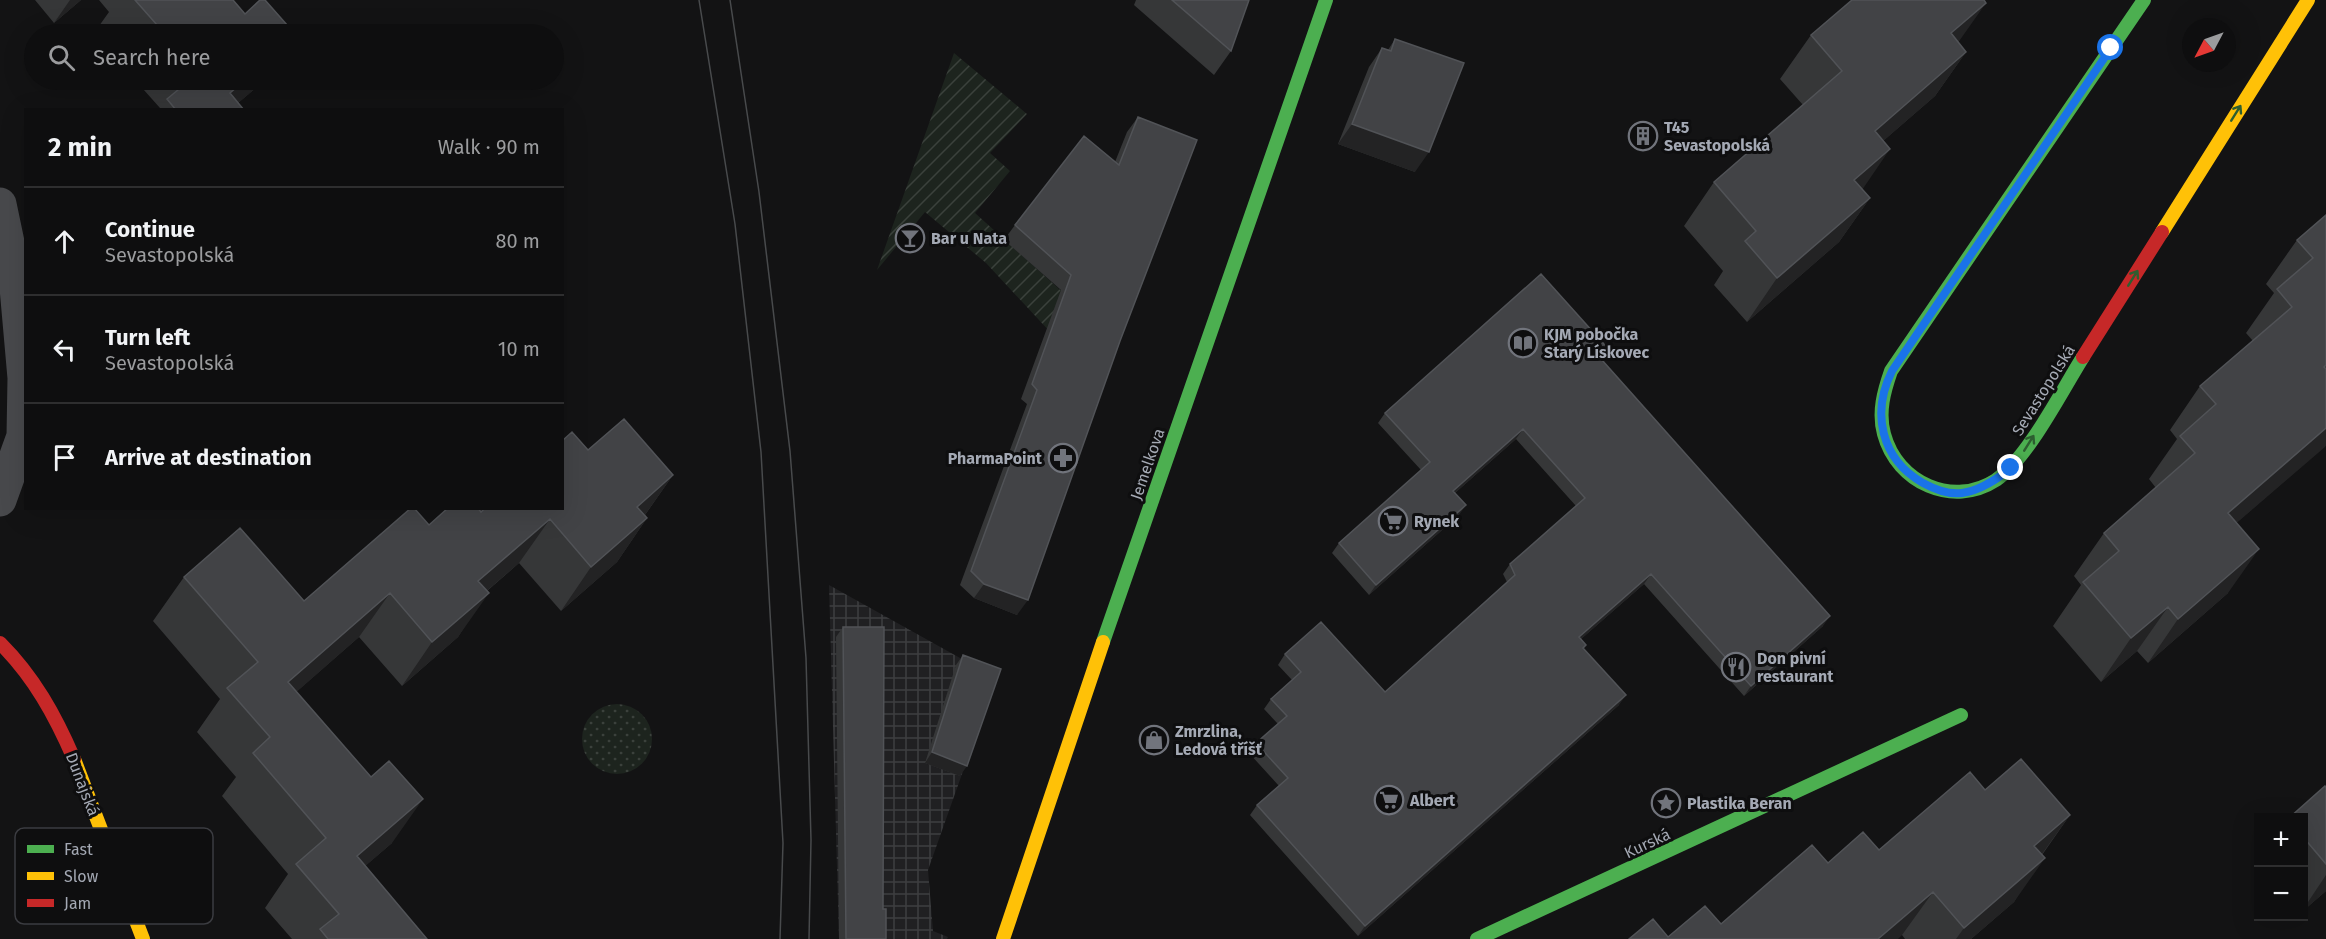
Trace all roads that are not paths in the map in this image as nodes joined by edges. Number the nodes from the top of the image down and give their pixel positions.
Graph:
1 (1326, 0) edge
2 (2144, 0) edge
3 (2308, 0) edge
4 (0, 204) edge
5 (24, 436) edge
6 (0, 500) edge
7 (0, 643) edge
8 (1961, 715) dead end
9 (100, 828) edge
10 (136, 924) edge
11 (142, 939) edge
12 (1003, 939) edge
13 (1477, 939) edge

1 - 12 street, Jemelkova
2 -> 3 street, Sevastopolská
4 - 5 street
5 - 6 street
7 - 9 street, Dunajská
8 - 13 street, Kurská
10 - 11 street, Dunajská

